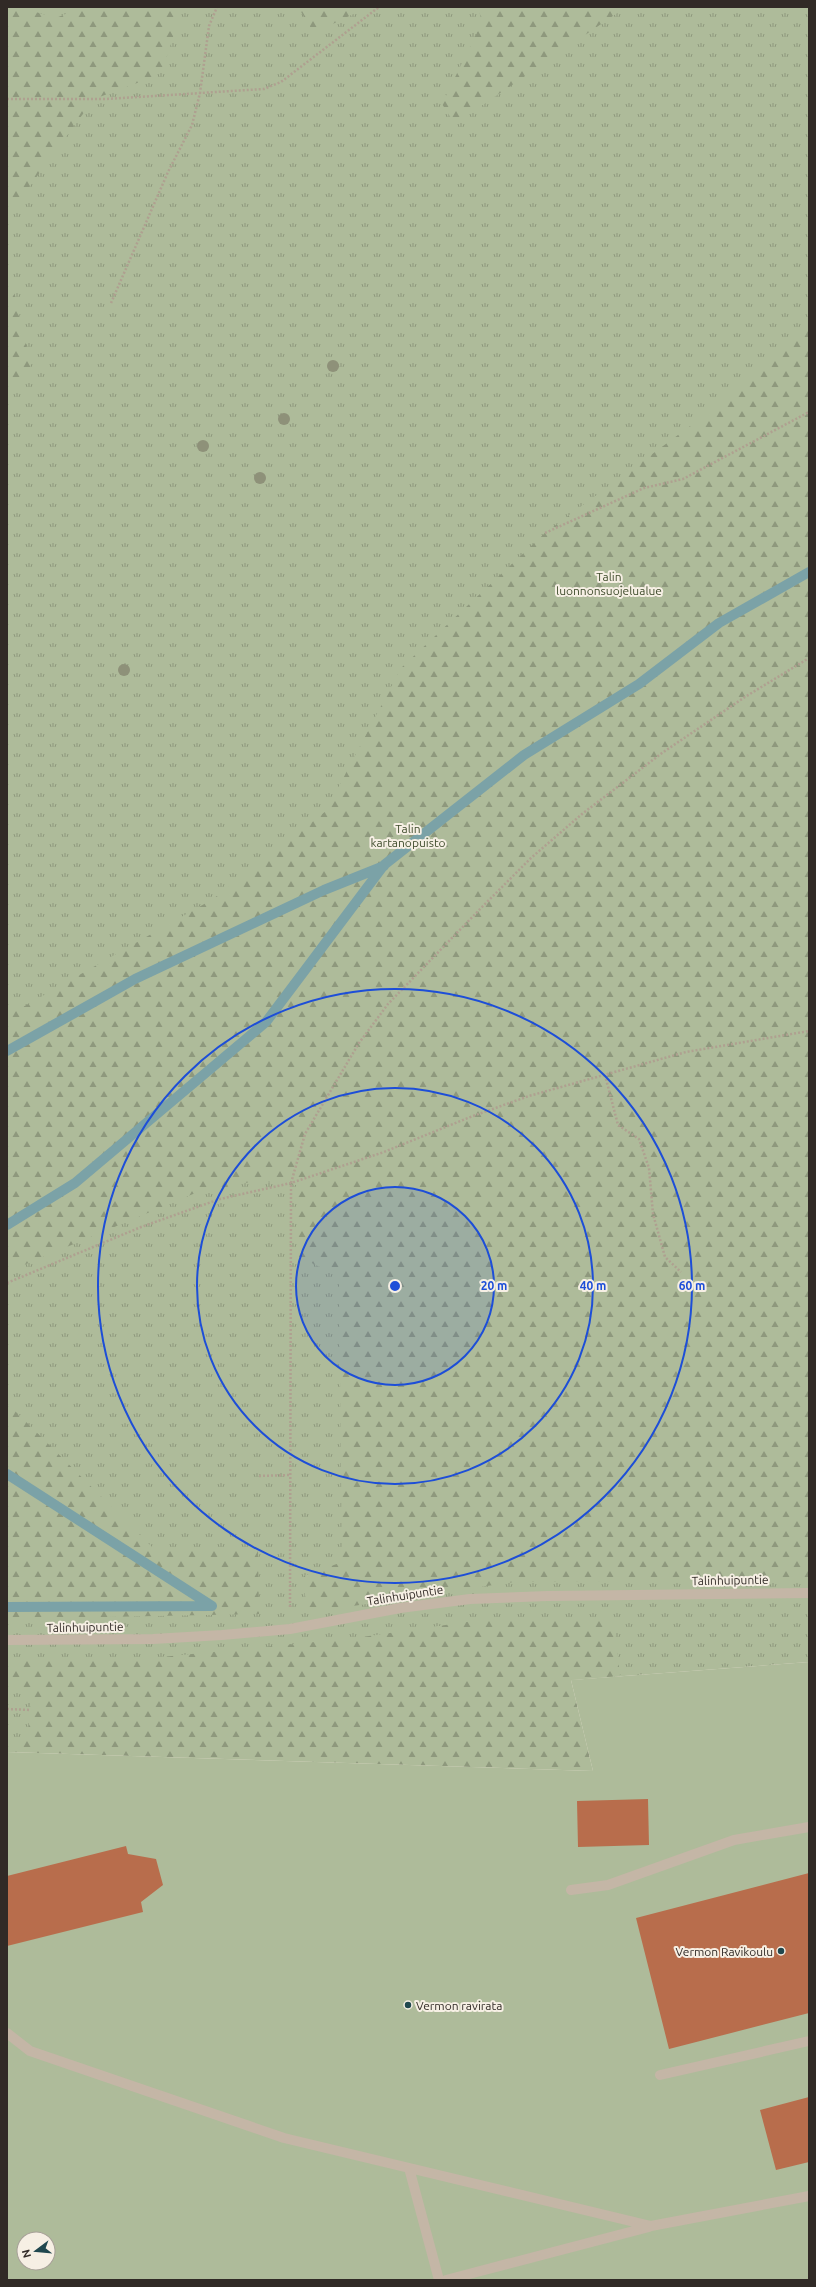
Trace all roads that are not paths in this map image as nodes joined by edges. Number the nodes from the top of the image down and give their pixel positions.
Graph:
1 (809, 1593) edge
2 (7, 1640) edge
3 (809, 1827) edge
4 (571, 1890) dead end
5 (7, 2033) edge
6 (809, 2041) edge
7 (660, 2075) dead end
8 (409, 2168) junction
9 (809, 2196) edge
10 (651, 2226) junction
11 (439, 2280) edge
12 (446, 2280) edge

1 - 2 street, Talinhuipuntie
3 - 4 street
5 - 8 street
6 - 7 street
8 - 10 street
8 - 11 street
9 - 10 street
10 - 12 street

